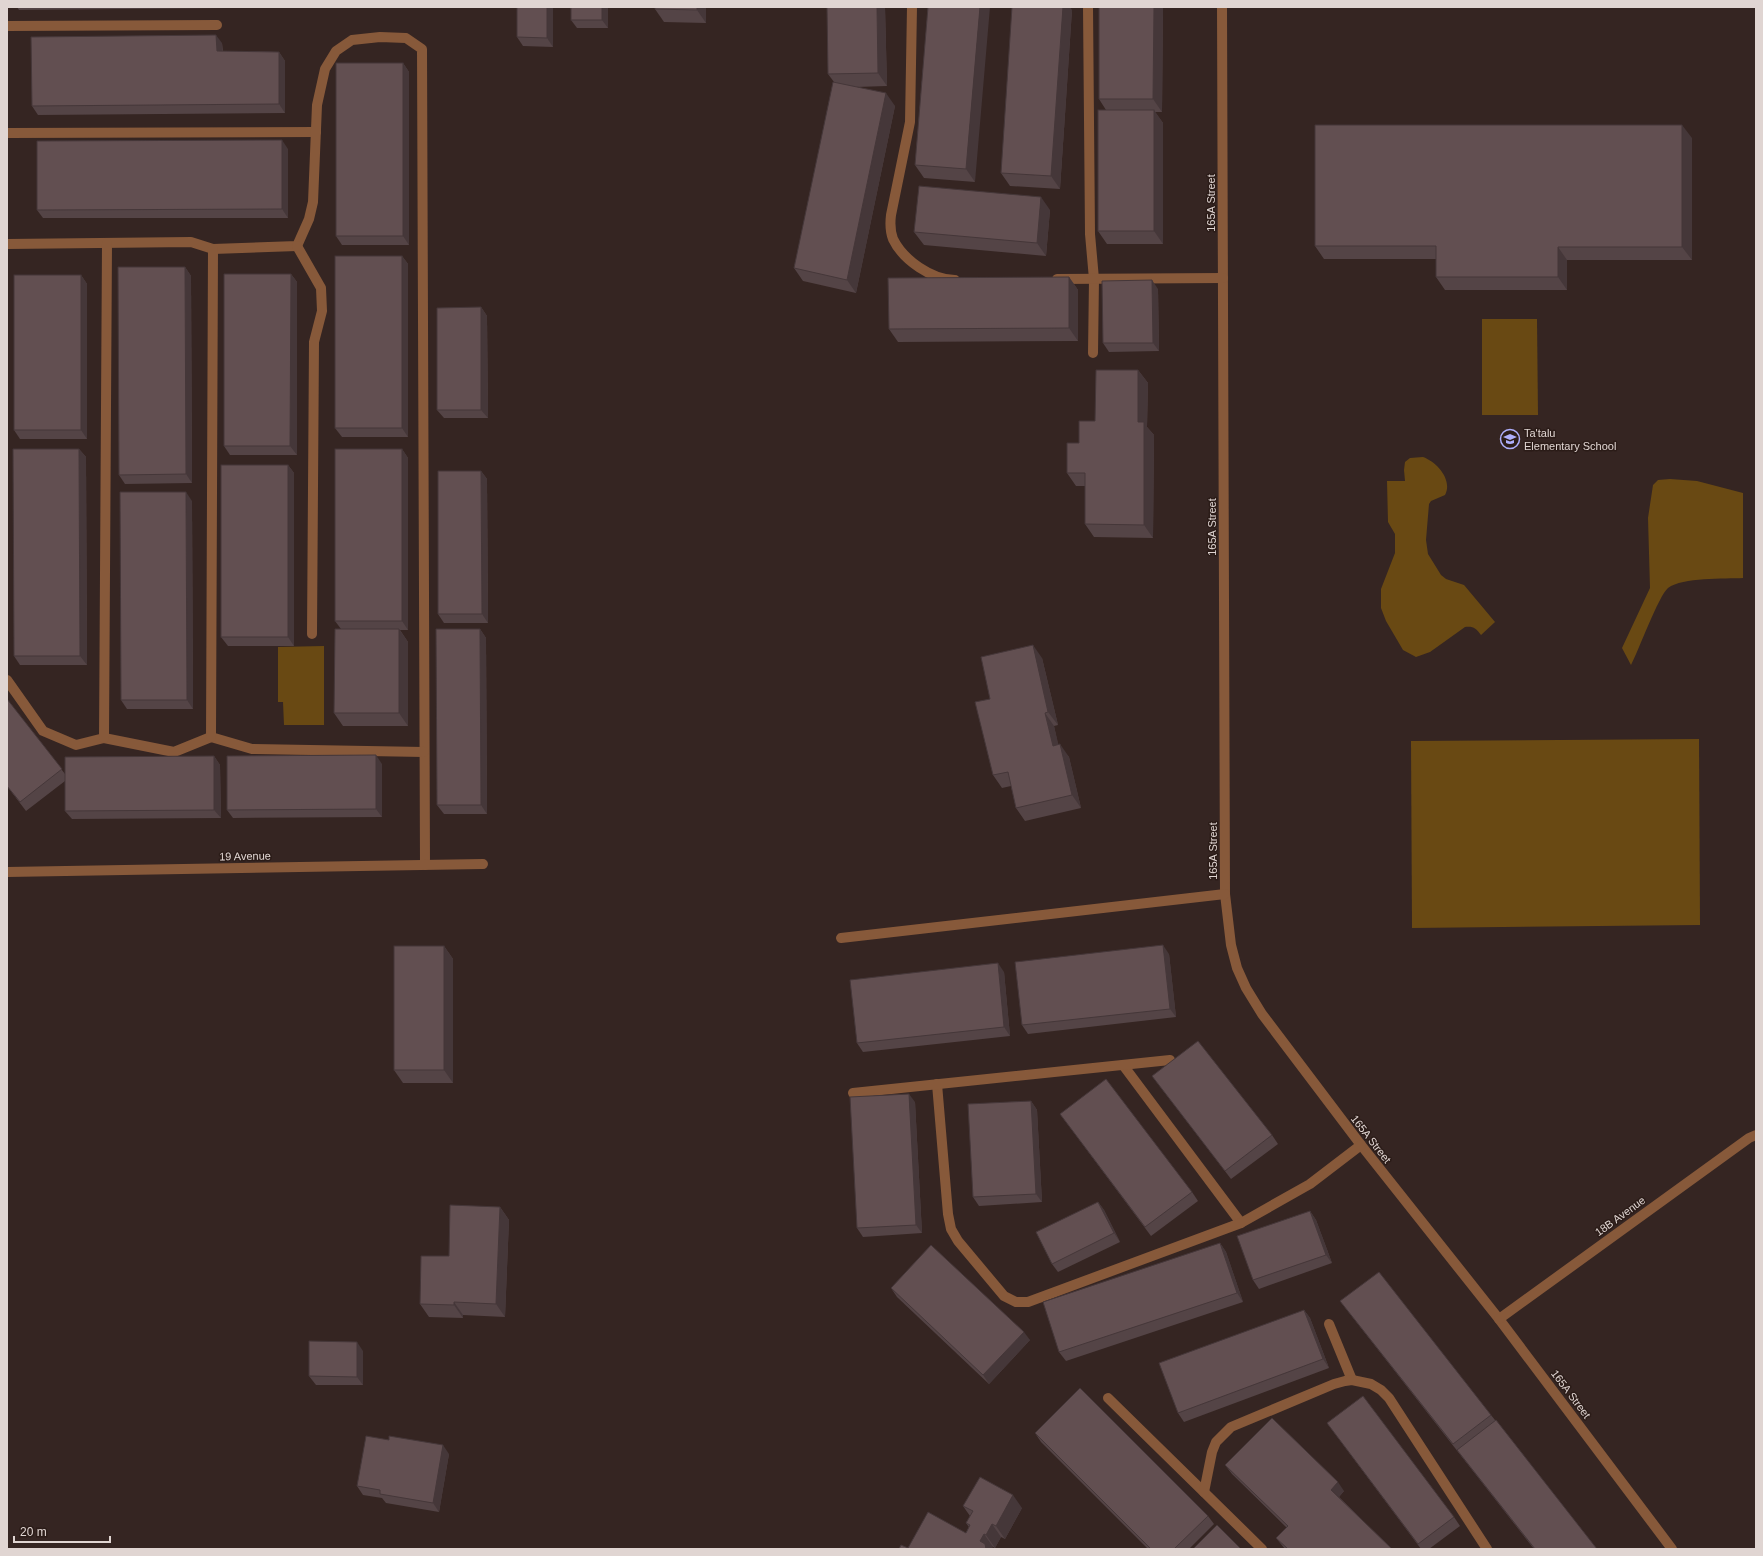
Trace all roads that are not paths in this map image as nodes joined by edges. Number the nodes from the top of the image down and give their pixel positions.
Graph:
1 (912, 7) edge
2 (1088, 7) edge
3 (1222, 7) edge
4 (217, 25) dead end
5 (7, 26) edge
6 (316, 132) junction
7 (7, 133) edge
8 (107, 243) junction
9 (7, 244) edge
10 (297, 246) junction
11 (212, 249) junction
12 (1223, 278) junction
13 (1046, 279) edge
14 (1094, 279) junction
15 (966, 280) edge
16 (1093, 353) dead end
17 (312, 634) dead end
18 (7, 680) edge
19 (211, 737) junction
20 (104, 738) junction
21 (424, 752) junction
22 (483, 864) dead end
23 (425, 866) junction
24 (7, 872) edge
25 (1225, 894) junction
26 (841, 938) dead end
27 (1170, 1060) edge
28 (1123, 1065) junction
29 (937, 1084) junction
30 (853, 1093) dead end
31 (1756, 1135) edge
32 (1361, 1145) junction
33 (1241, 1223) junction
34 (1499, 1319) junction
35 (1329, 1324) dead end
36 (1352, 1380) junction
37 (1108, 1398) dead end
38 (1204, 1492) junction
39 (1262, 1549) edge
40 (1487, 1549) edge
41 (1672, 1549) edge

1 - 15 street
2 - 14 street
3 - 12 street, 165A Street
4 - 5 street
6 - 7 street
6 - 10 street
6 - 21 street
8 - 9 street
8 - 11 street
8 - 20 street
10 - 11 street
10 - 17 street
11 - 19 street
12 - 14 street
12 - 25 street, 165A Street
13 - 14 street
14 - 16 street
18 - 20 street
19 - 20 street
19 - 21 street
21 - 23 street
22 - 23 street, 19 Avenue
23 - 24 street, 19 Avenue
25 - 26 street
25 - 32 street, 165A Street
27 - 28 street
28 - 29 street
28 - 33 street
29 - 30 street
29 - 33 street
31 - 34 street, 18B Avenue
32 - 33 street
32 - 34 street, 165A Street
34 - 41 street, 165A Street
35 - 36 street
36 - 38 street
36 - 40 street
37 - 38 street
38 - 39 street

